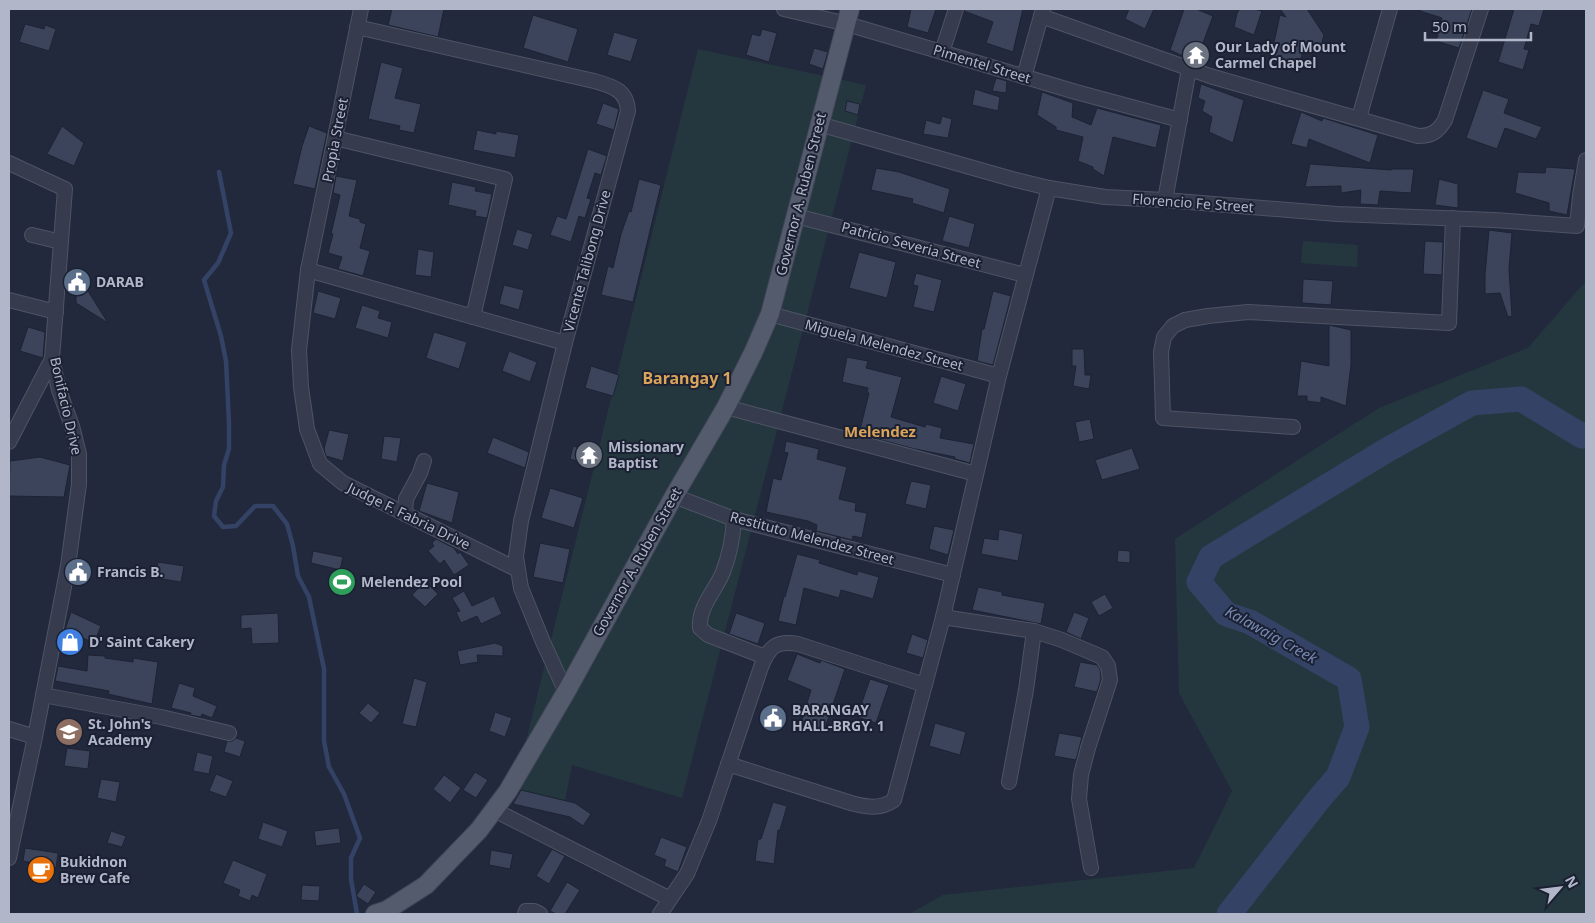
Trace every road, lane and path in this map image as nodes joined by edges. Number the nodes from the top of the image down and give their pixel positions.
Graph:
1 (361, 9) edge
2 (784, 9) edge
3 (956, 9) edge
4 (1390, 9) edge
5 (1481, 9) edge
6 (1042, 12) edge
7 (848, 16) edge
8 (357, 27) junction
9 (942, 52) junction
10 (1189, 68) junction
11 (1024, 77) junction
12 (1359, 118) junction
13 (1180, 120) junction
14 (819, 124) junction
15 (335, 138) junction
16 (1586, 160) edge
17 (9, 163) edge
18 (1049, 188) junction
19 (1165, 200) junction
20 (796, 216) junction
21 (1453, 218) junction
22 (32, 235) dead end
23 (60, 242) junction
24 (308, 270) junction
25 (1025, 275) junction
26 (9, 300) edge
27 (56, 312) junction
28 (770, 314) junction
29 (474, 317) junction
30 (565, 343) junction
31 (52, 359) junction
32 (999, 376) junction
33 (726, 407) junction
34 (1293, 427) dead end
35 (9, 442) edge
36 (424, 461) dead end
37 (976, 474) junction
38 (674, 496) junction
39 (405, 514) junction
40 (734, 519) junction
41 (518, 570) junction
42 (953, 575) junction
43 (943, 617) junction
44 (1034, 631) junction
45 (765, 657) junction
46 (925, 685) junction
47 (566, 692) junction
48 (43, 695) junction
49 (9, 729) edge
50 (229, 733) dead end
51 (35, 737) junction
52 (728, 764) junction
53 (1010, 782) dead end
54 (494, 810) junction
55 (9, 858) edge
56 (1090, 868) dead end
57 (670, 899) junction
58 (375, 914) edge
59 (525, 914) edge
60 (540, 914) edge
61 (660, 914) edge

1 - 8 street, Propia Street
2 - 7 street, Pimentel Street
3 - 9 street
4 - 12 street
5 - 12 street
6 - 10 street
6 - 11 street
7 - 9 street, Pimentel Street
7 - 14 main road, Governor A. Ruben Street
8 - 15 street, Propia Street
8 - 30 street, Vicente Talibong Drive
9 - 11 street, Pimentel Street
10 - 12 street
10 - 13 street
11 - 13 street, Pimentel Street
13 - 19 street
14 - 18 street, Florencio Fe Street
14 - 20 main road, Governor A. Ruben Street
15 - 24 street, Propia Street
15 - 29 street
16 - 21 street, Florencio Fe Street
17 - 23 street, Bonifacio Drive
18 - 19 street, Florencio Fe Street
18 - 25 street
19 - 21 street, Florencio Fe Street
20 - 25 street, Patricio Severia Street
20 - 28 main road, Governor A. Ruben Street
21 - 34 street
22 - 23 street
23 - 27 street, Bonifacio Drive
24 - 29 street
24 - 39 street, Judge F. Fabria Drive
25 - 32 street
26 - 27 street
27 - 31 street, Bonifacio Drive
28 - 32 street, Miguela Melendez Street
28 - 33 main road, Governor A. Ruben Street
29 - 30 street
30 - 41 street, Vicente Talibong Drive
31 - 35 street
31 - 48 street, Bonifacio Drive
32 - 37 street
33 - 37 street
33 - 38 main road, Governor A. Ruben Street
36 - 39 street
37 - 42 street
38 - 40 street, Restituto Melendez Street
38 - 47 main road, Governor A. Ruben Street
39 - 41 street, Judge F. Fabria Drive
40 - 42 street, Restituto Melendez Street
40 - 45 street
41 - 47 street, Vicente Talibong Drive
42 - 43 street
43 - 44 street
43 - 46 street
44 - 53 street
44 - 56 street
45 - 46 street
45 - 52 street
46 - 52 street
47 - 54 main road, Governor A. Ruben Street
48 - 50 street
48 - 51 street, Bonifacio Drive
49 - 51 street
51 - 55 street, Bonifacio Drive
52 - 57 street
54 - 57 street
54 - 58 main road, Governor A. Ruben Street
57 - 61 street
59 - 60 street

